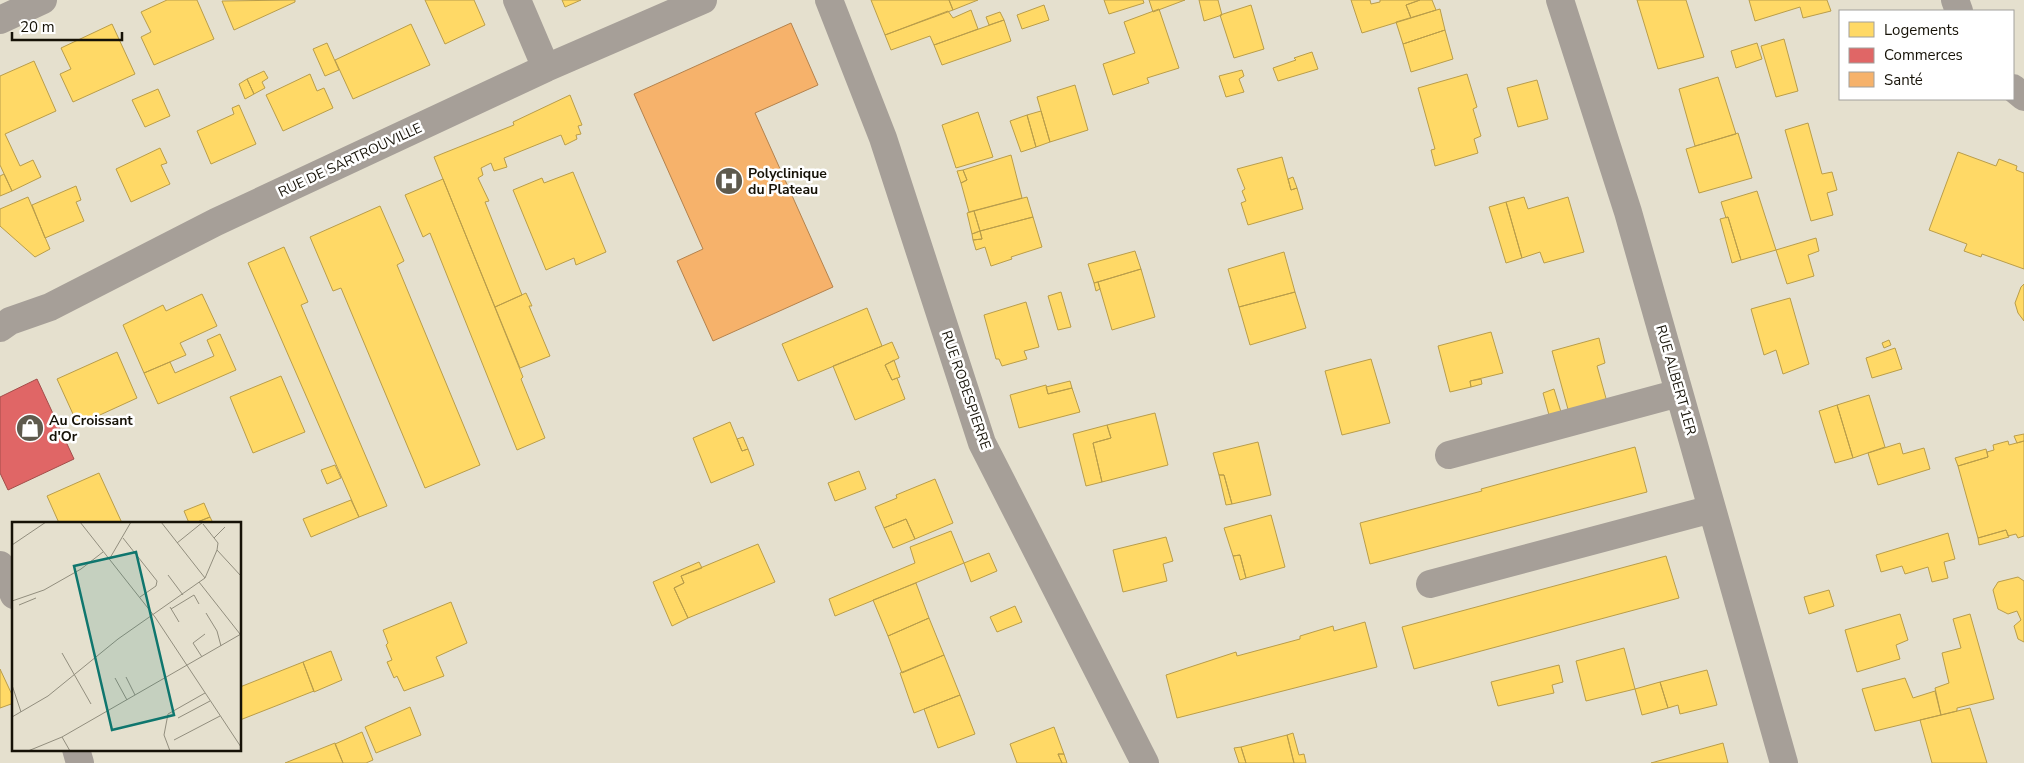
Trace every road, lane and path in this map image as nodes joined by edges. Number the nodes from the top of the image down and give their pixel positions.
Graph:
1 (43, 0) edge
2 (517, 0) edge
3 (704, 0) edge
4 (828, 0) edge
5 (1560, 0) edge
6 (0, 20) edge
7 (546, 68) junction
8 (2014, 89) edge
9 (2024, 97) edge
10 (3, 317) edge
11 (1679, 393) junction
12 (1449, 455) dead end
13 (1712, 509) junction
14 (0, 565) edge
15 (1430, 584) dead end
16 (12, 591) edge
17 (76, 750) edge
18 (80, 763) edge
19 (1145, 763) edge
20 (1784, 763) edge

1 - 6 street
2 - 7 street
3 - 7 street, RUE DE SARTROUVILLE
4 - 19 street, RUE ROBESPIERRE
5 - 11 street, RUE ALBERT 1ER
7 - 10 street, RUE DE SARTROUVILLE
8 - 9 street
11 - 12 street
11 - 13 street, RUE ALBERT 1ER
13 - 15 street
13 - 20 street, RUE ALBERT 1ER
14 - 16 street
17 - 18 street

